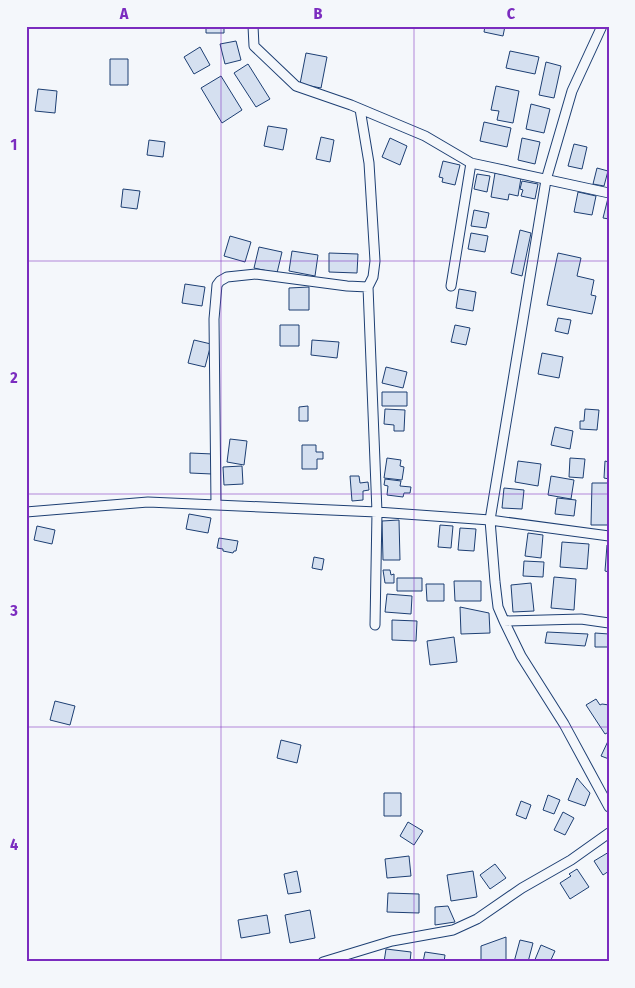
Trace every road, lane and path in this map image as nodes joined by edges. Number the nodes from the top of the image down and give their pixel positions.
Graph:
1 (253, 26) edge
2 (602, 26) edge
3 (360, 109) junction
4 (471, 163) junction
5 (546, 180) junction
6 (609, 193) edge
7 (451, 286) dead end
8 (368, 287) junction
9 (216, 505) junction
10 (26, 512) edge
11 (377, 512) junction
12 (490, 520) junction
13 (609, 536) edge
14 (504, 621) junction
15 (609, 623) edge
16 (375, 625) dead end
17 (609, 807) edge
18 (609, 833) edge
19 (323, 962) edge

1 - 3 street
2 - 5 street
3 - 4 street
3 - 8 street
4 - 5 street
4 - 7 street
5 - 6 street
5 - 12 street
8 - 9 street
8 - 11 street
9 - 10 street
9 - 11 street
11 - 12 street
11 - 16 street
12 - 13 street
12 - 14 street
14 - 15 street
14 - 17 street
18 - 19 street

